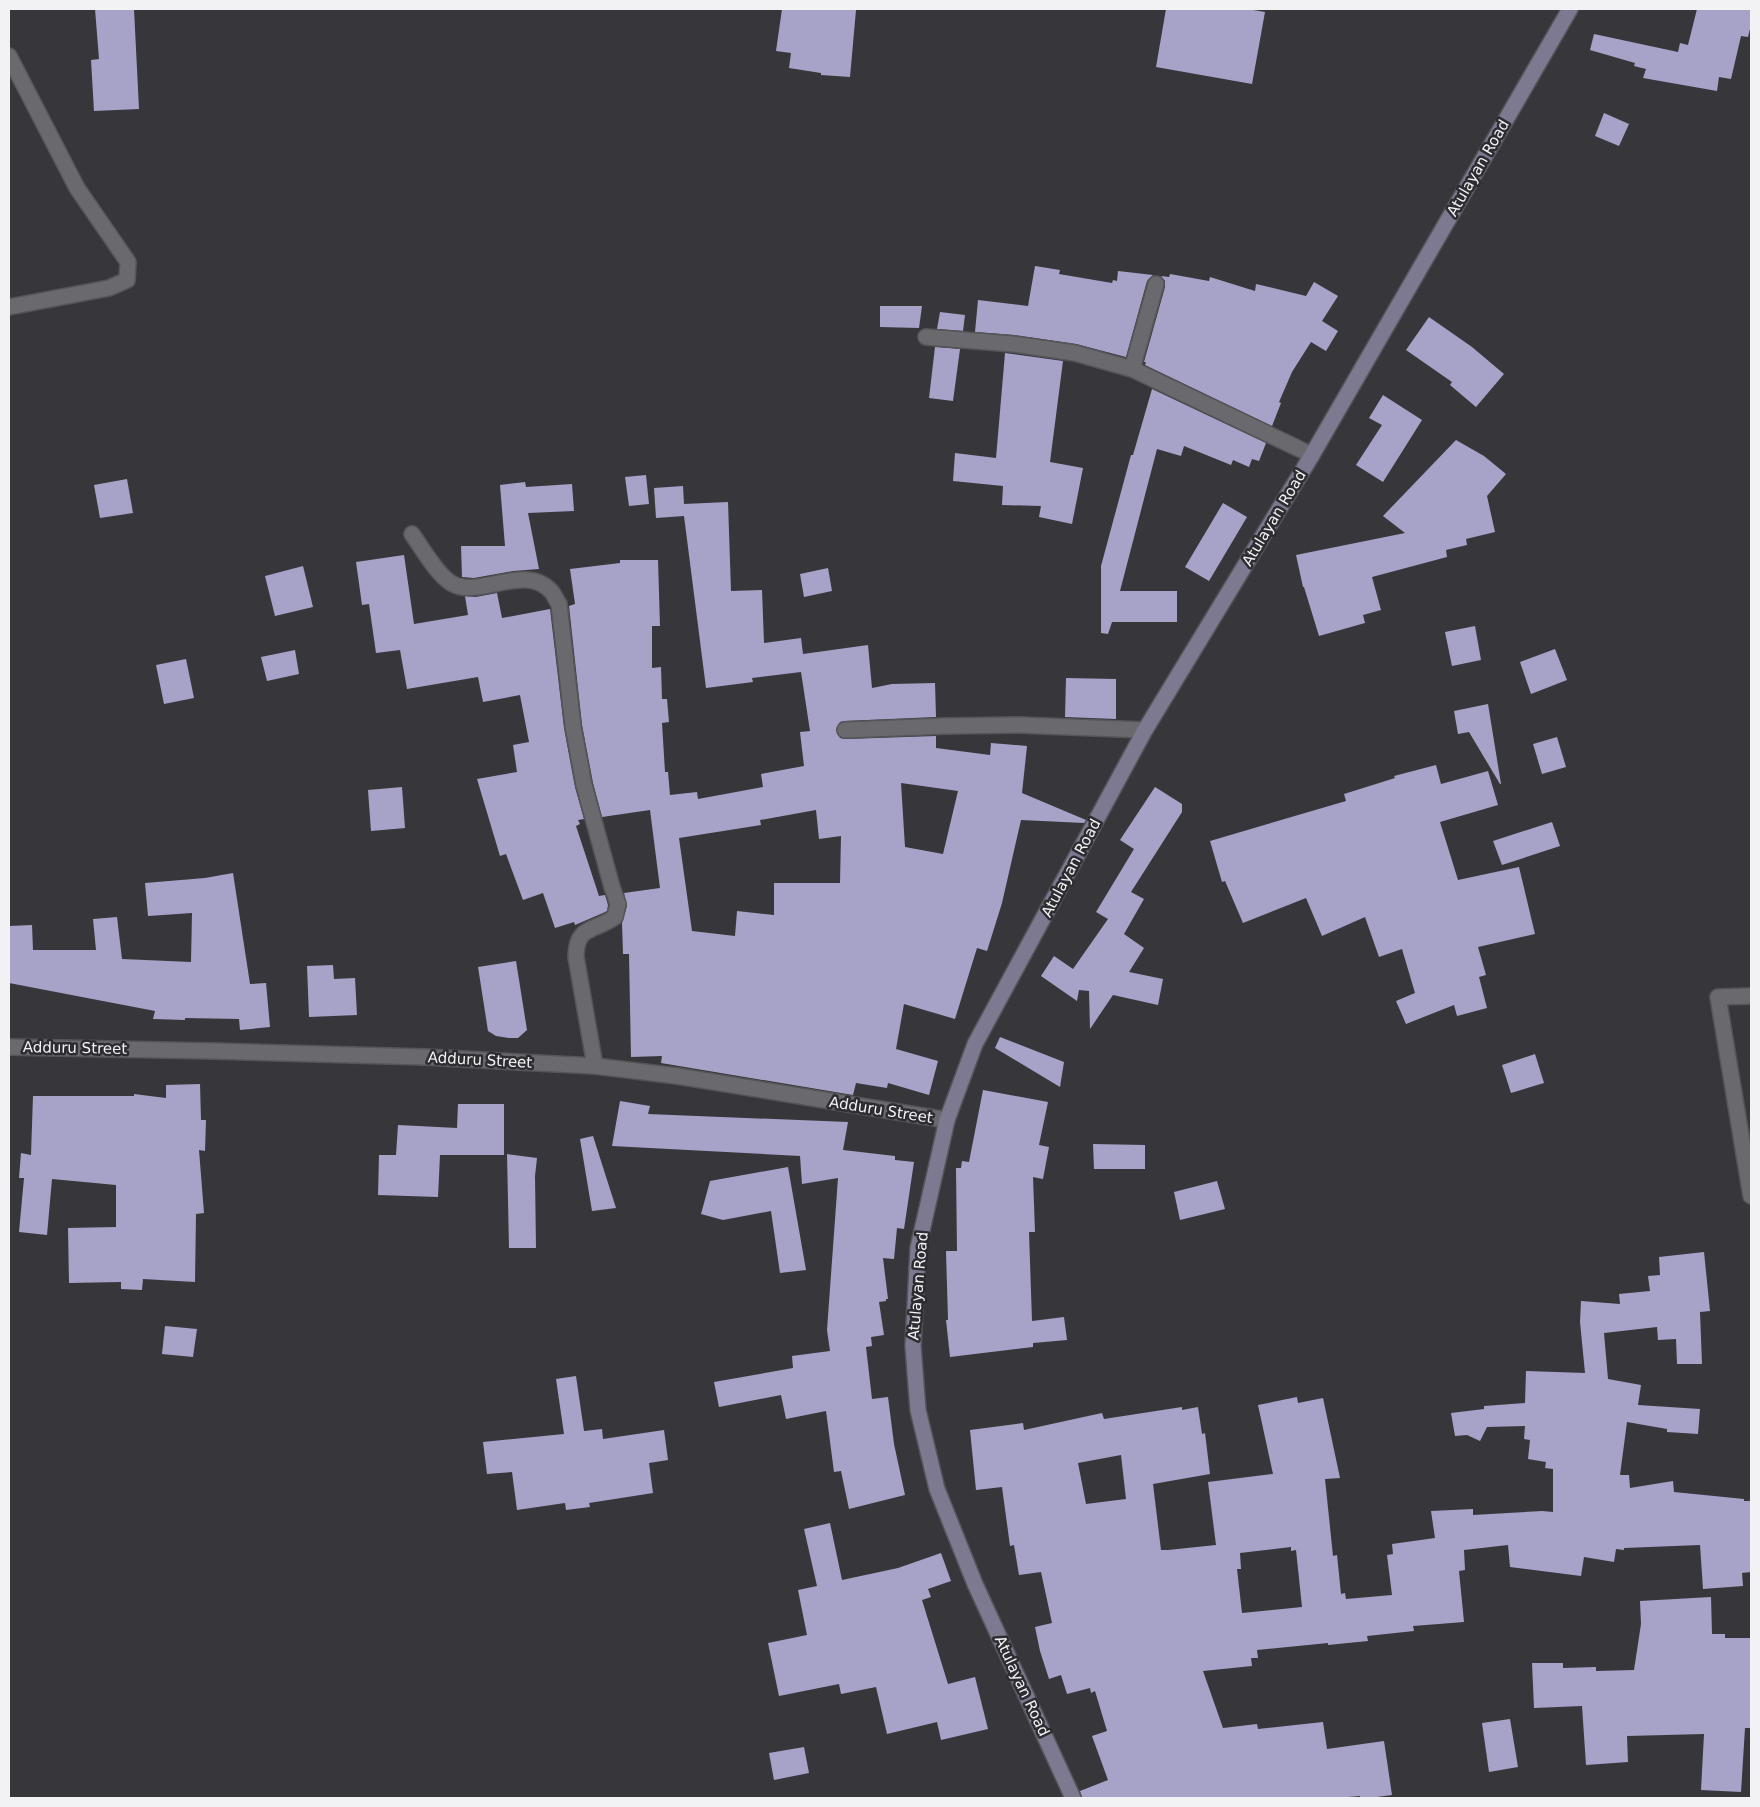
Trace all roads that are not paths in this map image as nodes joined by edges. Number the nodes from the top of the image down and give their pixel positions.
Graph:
1 (1570, 9) edge
2 (9, 56) edge
3 (1156, 284) dead end
4 (9, 306) edge
5 (926, 337) dead end
6 (1132, 369) junction
7 (1312, 455) junction
8 (412, 534) dead end
9 (845, 730) dead end
10 (1145, 730) junction
11 (1751, 996) edge
12 (9, 1047) edge
13 (594, 1066) junction
14 (947, 1120) junction
15 (1751, 1196) edge
16 (1074, 1798) edge

1 - 7 main road, Atulayan Road
2 - 4 street
3 - 6 street
5 - 6 street
6 - 7 street
7 - 10 main road, Atulayan Road
8 - 13 street
9 - 10 street
10 - 14 main road, Atulayan Road
11 - 15 street
12 - 13 street, Adduru Street
13 - 14 street, Adduru Street
14 - 16 main road, Atulayan Road

